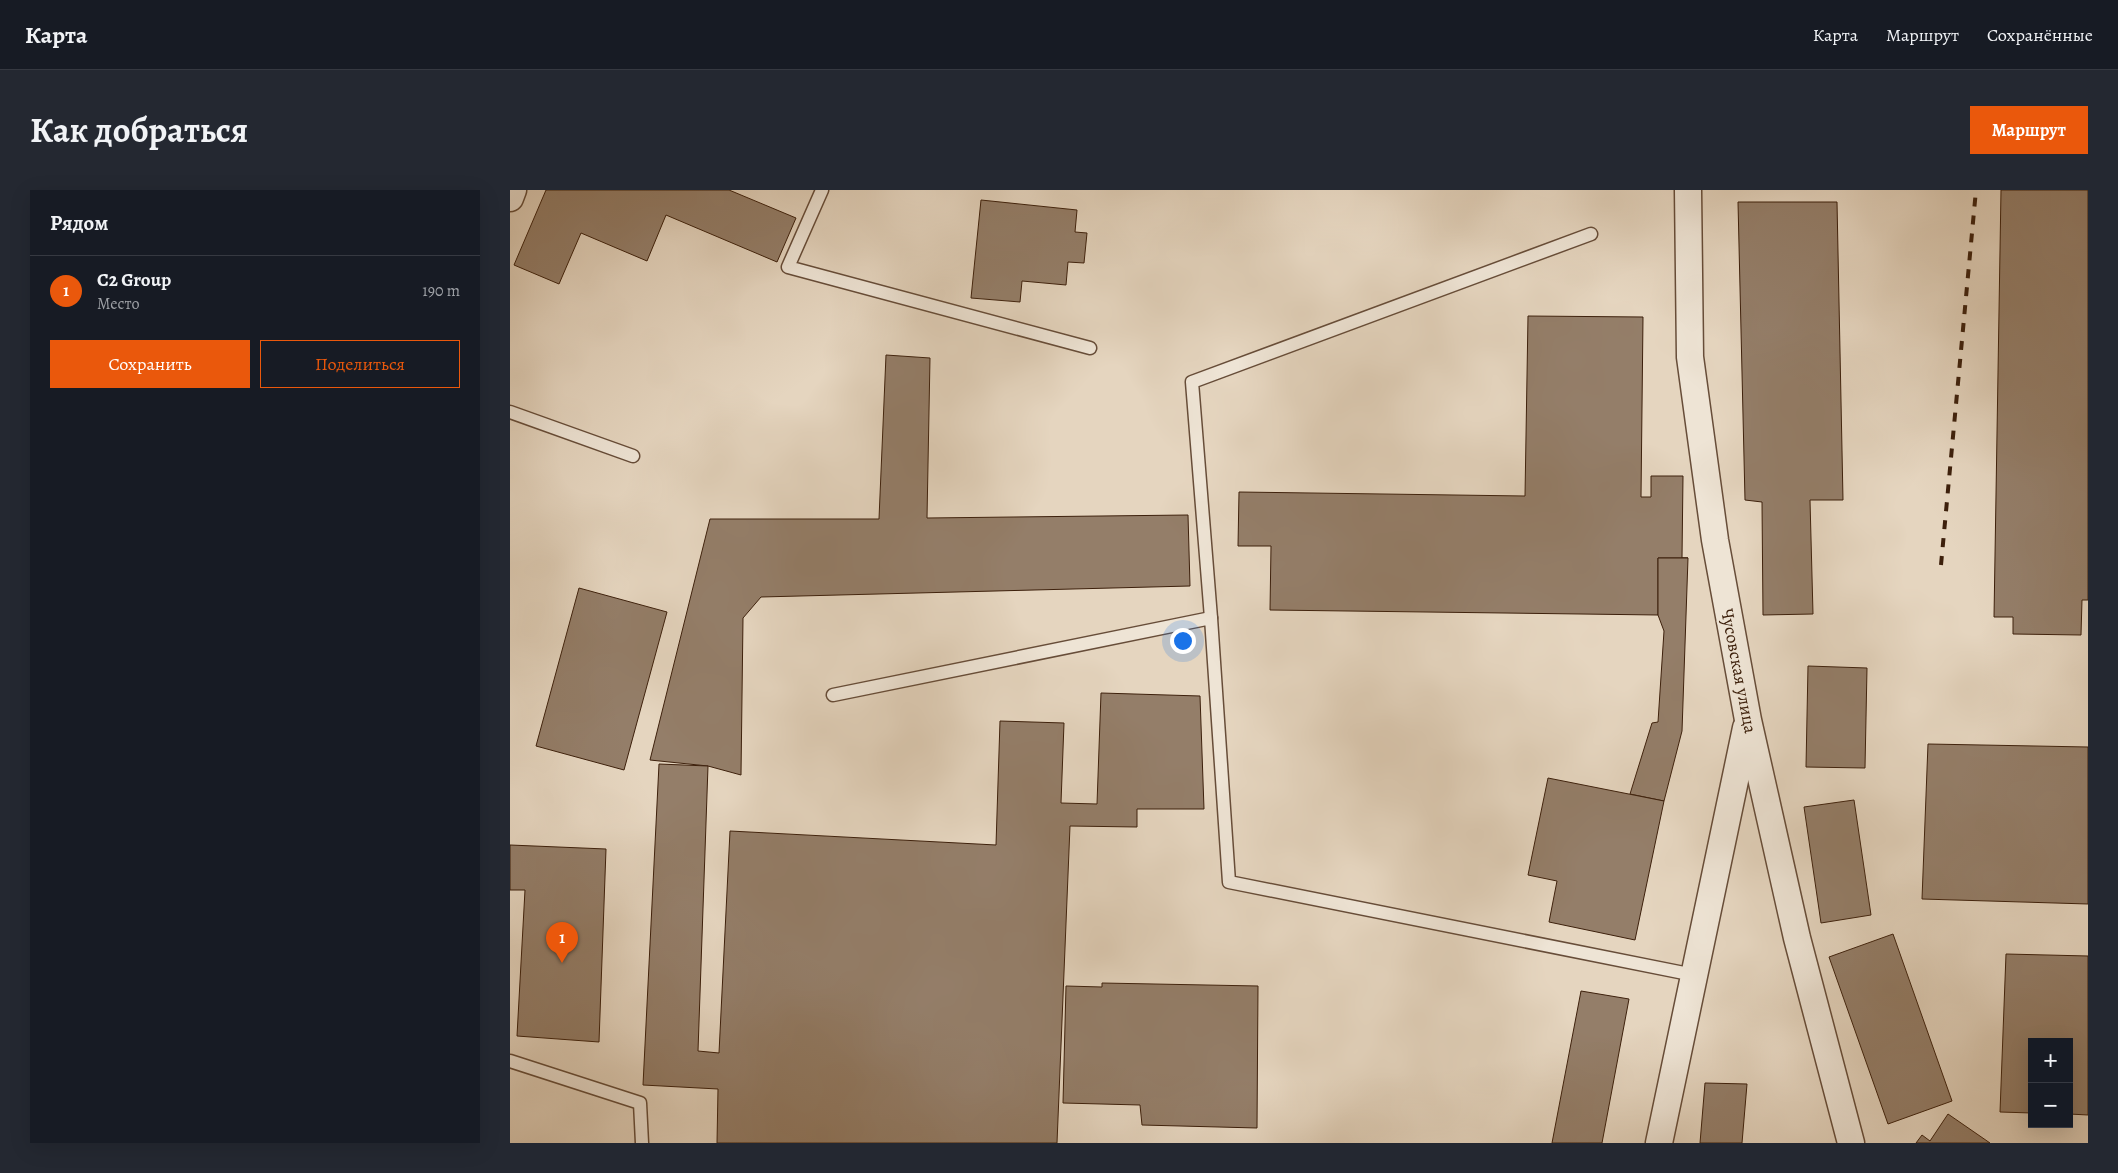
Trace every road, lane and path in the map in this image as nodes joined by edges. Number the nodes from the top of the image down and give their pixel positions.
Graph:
1 (514, 190) edge
2 (822, 190) edge
3 (1688, 190) edge
4 (510, 198) edge
5 (1591, 234) dead end
6 (1090, 348) dead end
7 (510, 412) edge
8 (633, 456) dead end
9 (1211, 618) junction
10 (833, 694) dead end
11 (1748, 720) junction
12 (1694, 974) junction
13 (510, 1061) edge
14 (642, 1143) edge
15 (1659, 1143) edge
16 (1851, 1143) edge

1 - 4 street
2 - 6 lane
3 - 11 street, Чусовская улица
5 - 9 lane
7 - 8 lane
9 - 10 lane
9 - 12 lane
11 - 12 street
11 - 16 street, Чусовская улица
12 - 15 street
13 - 14 lane

